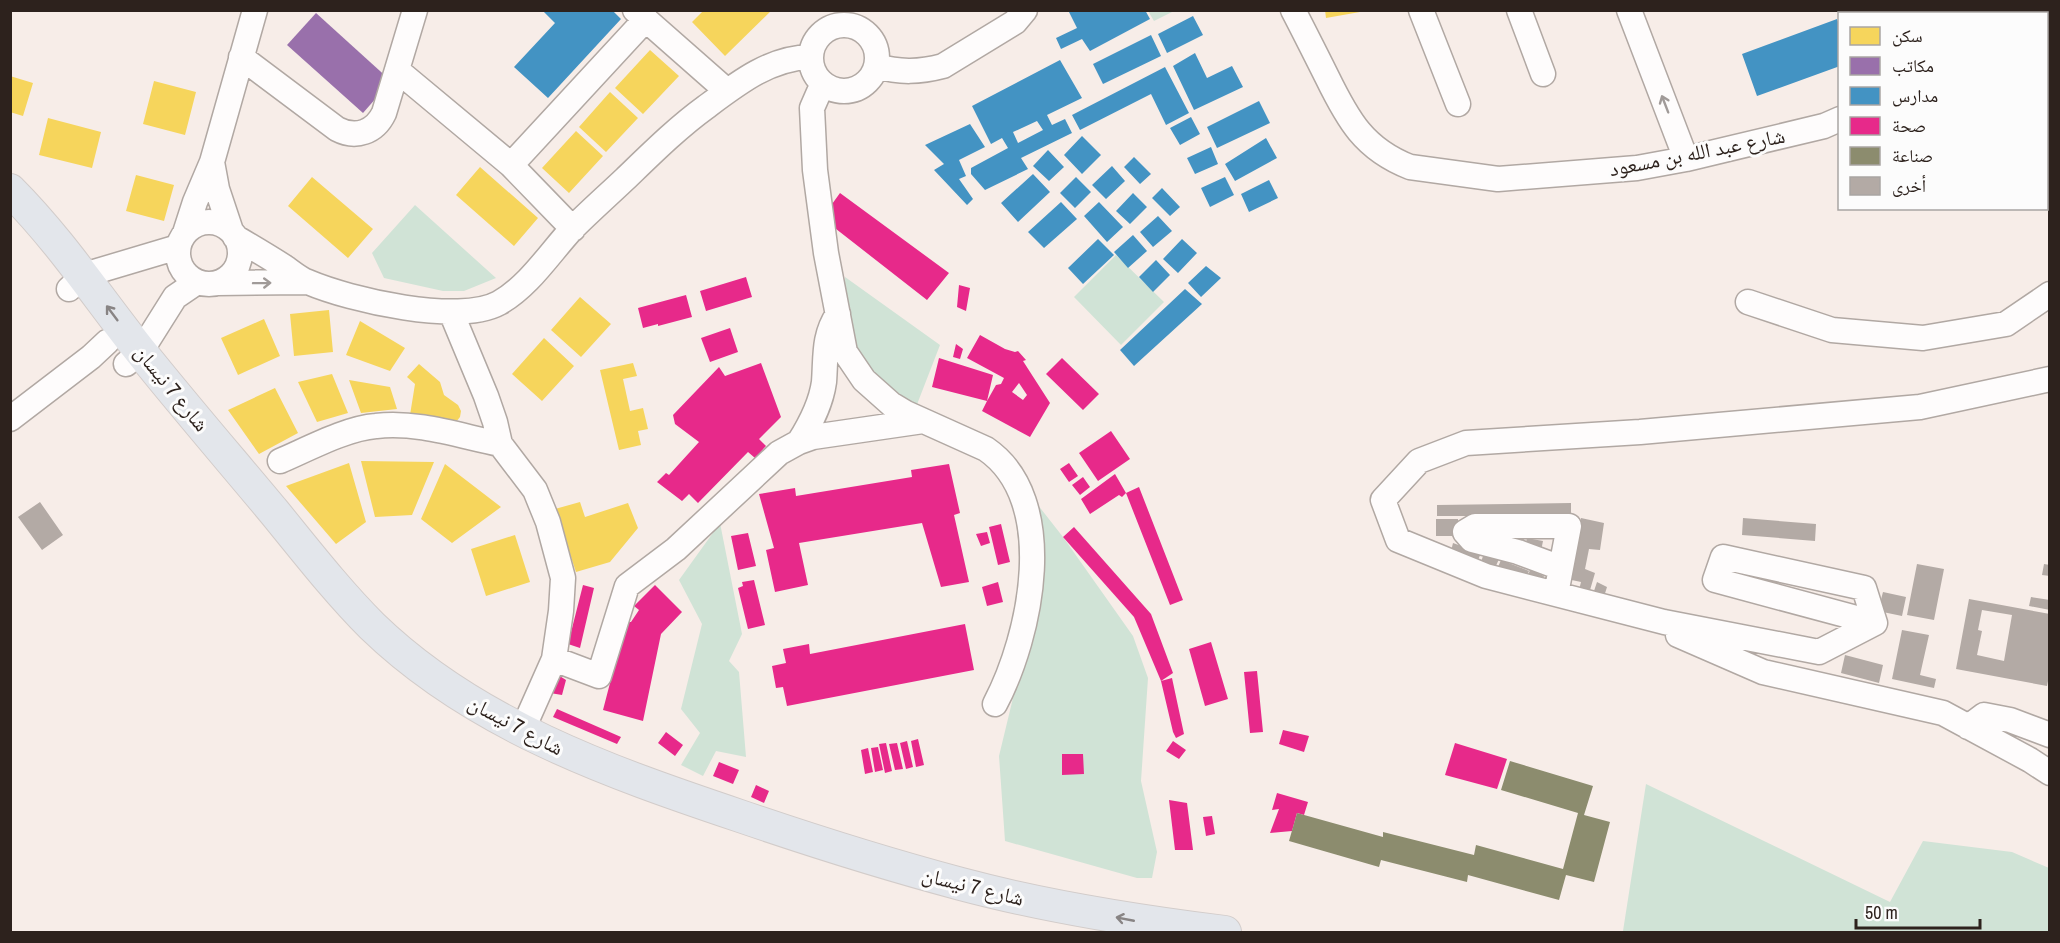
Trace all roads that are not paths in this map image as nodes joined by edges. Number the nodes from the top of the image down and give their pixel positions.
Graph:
1 (255, 10) edge
2 (415, 10) edge
3 (1024, 10) edge
4 (1293, 10) edge
5 (1421, 10) edge
6 (1519, 10) edge
7 (1629, 10) edge
8 (640, 15) edge
9 (839, 18) edge
10 (241, 57) junction
11 (810, 57) junction
12 (877, 66) junction
13 (397, 70) junction
14 (1543, 75) dead end
15 (825, 86) junction
16 (727, 91) junction
17 (1458, 104) dead end
18 (1838, 119) edge
19 (1686, 159) junction
20 (212, 162) junction
21 (511, 165) junction
22 (10, 190) edge
23 (10, 217) edge
24 (573, 229) junction
25 (233, 234) junction
26 (182, 240) junction
27 (77, 282) junction
28 (207, 282) junction
29 (307, 282) junction
30 (2049, 294) edge
31 (1748, 302) dead end
32 (451, 312) junction
33 (837, 314) junction
34 (125, 352) junction
35 (2049, 379) edge
36 (10, 419) edge
37 (923, 421) junction
38 (799, 442) junction
39 (500, 444) junction
40 (280, 461) dead end
41 (1561, 568) dead end
42 (1556, 594) junction
43 (1664, 622) junction
44 (1875, 623) junction
45 (554, 659) junction
46 (995, 704) dead end
47 (1968, 727) junction
48 (522, 731) junction
49 (2049, 735) edge
50 (2049, 773) edge
51 (1096, 933) edge
52 (1225, 933) edge

1 - 10 street
2 - 13 street
3 - 12 street
4 - 19 street, شارع عبد الله بن مسعود
5 - 17 street
6 - 14 street
19 -> 7 street
8 - 16 street
8 - 21 street
9 - 11 street
9 - 12 street
10 - 13 street
10 - 20 street
11 - 15 street
11 - 16 street
12 - 15 street
13 - 21 street
15 - 33 street
16 - 24 street
18 - 19 street, شارع عبد الله بن مسعود
20 - 25 street
20 - 26 street
21 - 24 street
22 - 27 main road, شارع 7 نيسان
23 - 27 main road, شارع 7 نيسان
24 - 32 street
25 - 26 street
25 - 28 street
25 - 29 street
26 - 27 street
26 - 28 street
27 - 34 main road, شارع 7 نيسان
28 -> 29 street
28 - 34 street
29 - 32 street
30 - 31 street
32 - 39 street
33 - 37 street
33 - 38 street
34 - 36 street
34 - 48 main road, شارع 7 نيسان
34 - 51 main road, شارع 7 نيسان
35 - 42 street
37 - 38 street
37 - 46 street
38 - 45 street
39 - 40 street
39 - 45 street
41 - 42 street
42 - 43 street
43 - 44 street
43 - 47 street
44 - 44 street
45 - 48 street
47 - 49 street
47 - 50 street
52 -> 48 main road, شارع 7 نيسان

